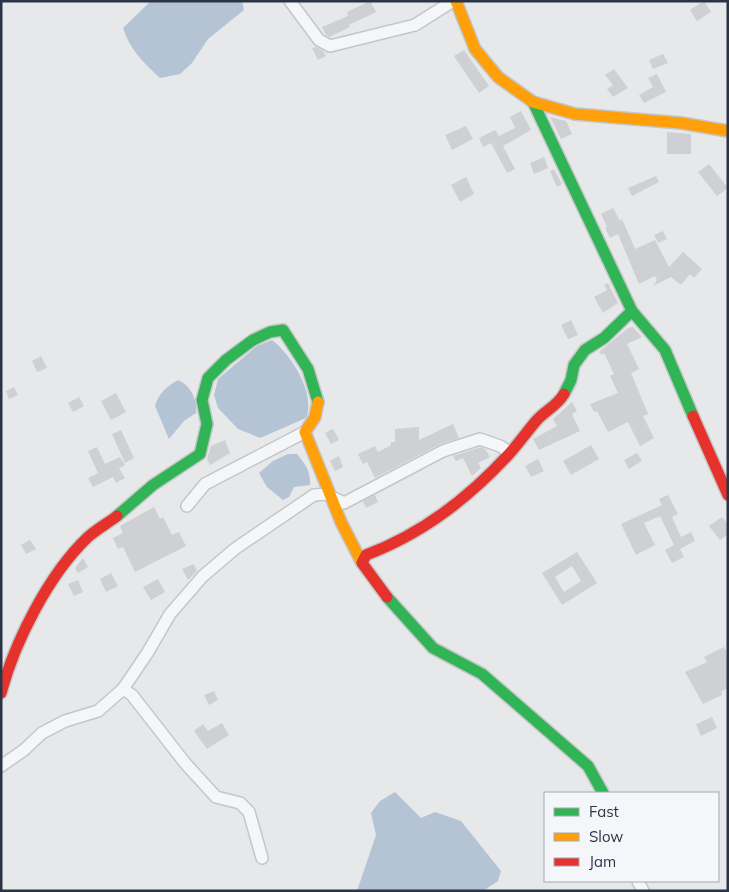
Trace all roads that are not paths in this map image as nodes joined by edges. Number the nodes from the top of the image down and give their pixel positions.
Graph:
1 (290, 1) edge
2 (454, 1) edge
3 (533, 102) junction
4 (728, 131) edge
5 (632, 311) junction
6 (305, 432) junction
7 (510, 453) junction
8 (728, 495) edge
9 (333, 499) junction
10 (187, 506) dead end
11 (362, 563) junction
12 (123, 689) junction
13 (1, 693) edge
14 (1, 766) edge
15 (602, 792) edge
16 (262, 858) dead end

1 - 2 street
2 - 3 street
3 - 4 street
3 - 5 street
5 - 7 street
5 - 8 street
6 - 9 street
6 - 10 street
6 - 13 street
7 - 9 street
7 - 11 street
9 - 11 street
9 - 12 street
11 - 15 street
12 - 14 street
12 - 16 street

